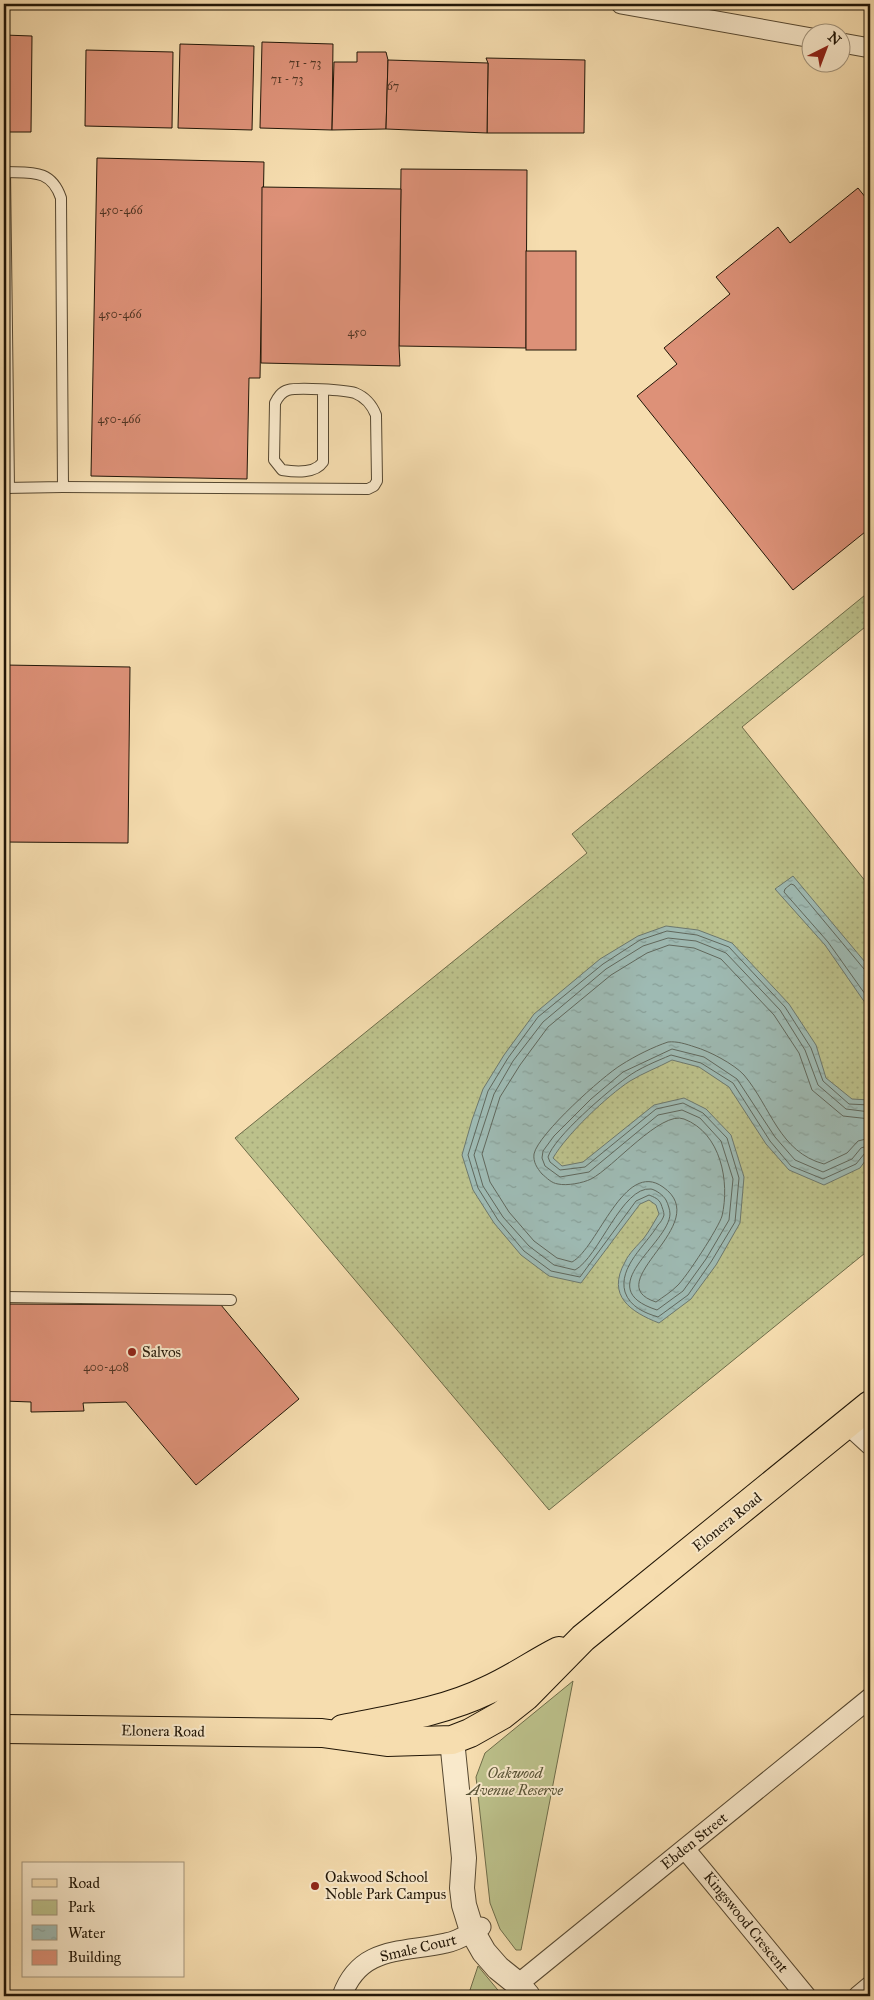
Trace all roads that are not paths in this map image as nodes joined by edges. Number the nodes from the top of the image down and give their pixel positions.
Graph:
1 (620, 4) edge
2 (802, 36) edge
3 (852, 45) edge
4 (870, 48) edge
5 (4, 172) edge
6 (323, 390) junction
7 (63, 487) junction
8 (6, 488) edge
9 (4, 1297) edge
10 (231, 1300) dead end
11 (863, 1414) edge
12 (870, 1445) edge
13 (583, 1638) junction
14 (473, 1696) junction
15 (870, 1698) edge
16 (382, 1721) junction
17 (4, 1729) edge
18 (322, 1733) junction
19 (452, 1740) junction
20 (685, 1849) junction
21 (476, 1929) junction
22 (870, 1986) edge
23 (523, 1990) edge
24 (342, 1996) edge
25 (806, 1996) edge
26 (858, 1996) edge

1 - 2 street
3 - 4 street
5 - 7 lane
5 - 8 lane
6 - 6 lane
6 - 7 lane
7 - 8 lane
9 - 10 lane
11 - 12 street
11 - 13 main road, Elonera Road
13 - 14 main road, Elonera Road
13 - 19 main road, Elonera Road
14 - 16 main road, Elonera Road
14 - 19 main road
15 - 20 street, Ebden Street
16 - 18 main road, Elonera Road
16 - 19 main road
17 - 18 main road, Elonera Road
18 - 19 main road, Elonera Road
19 - 21 street
20 - 23 street, Ebden Street
20 - 25 street, Kingswood Crescent
21 - 23 street
21 - 24 street, Smale Court
22 - 26 street

